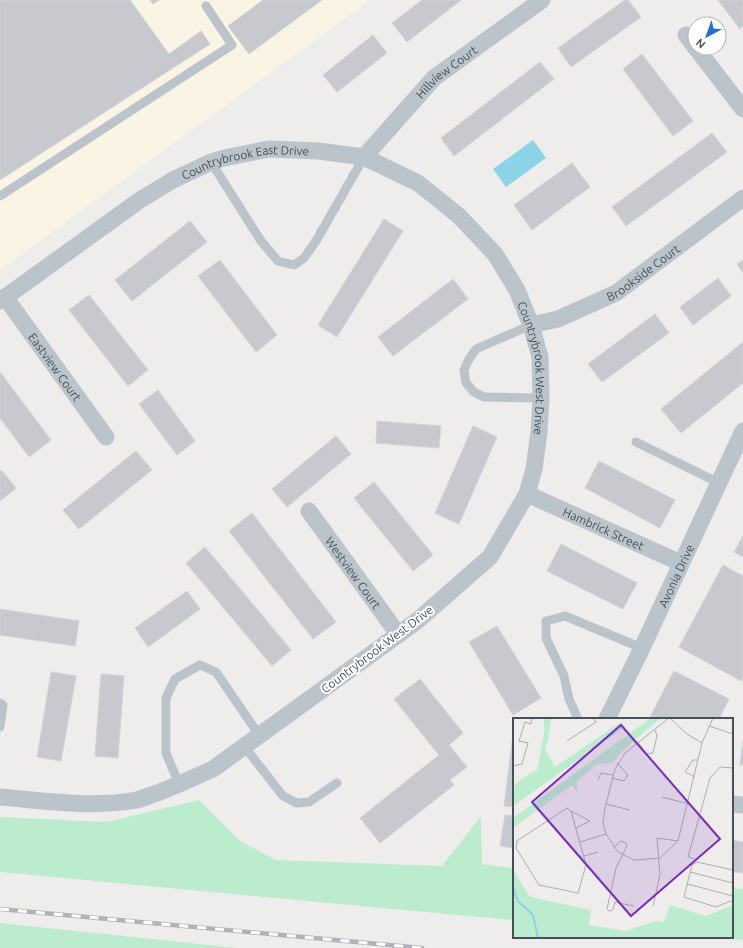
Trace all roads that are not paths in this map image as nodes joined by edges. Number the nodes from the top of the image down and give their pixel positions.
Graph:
1 (542, 0) edge
2 (206, 6) dead end
3 (702, 56) edge
4 (743, 109) edge
5 (364, 157) junction
6 (211, 162) junction
7 (0, 196) edge
8 (743, 198) edge
9 (495, 254) joint
10 (3, 299) edge
11 (532, 325) junction
12 (541, 398) junction
13 (743, 431) edge
14 (106, 438) dead end
15 (636, 442) dead end
16 (719, 483) junction
17 (527, 494) junction
18 (310, 511) dead end
19 (681, 563) junction
20 (398, 634) junction
21 (642, 648) junction
22 (0, 703) edge
23 (578, 718) edge
24 (607, 718) edge
25 (0, 727) edge
26 (260, 735) junction
27 (244, 746) junction
28 (337, 783) dead end
29 (179, 784) junction
30 (0, 797) edge
31 (733, 804) edge
32 (743, 805) edge

1 - 5 street, Hillview Court
2 - 7 lane
3 - 4 street
5 - 6 street, Countrybrook East Drive
5 - 6 lane
5 - 9 street, Countrybrook East Drive
6 - 10 street, Countrybrook East Drive
8 - 11 street, Brookside Court
9 - 11 street, Countrybrook West Drive
10 - 14 street, Eastview Court
11 - 12 street, Countrybrook West Drive
11 - 12 lane
12 - 17 street, Countrybrook West Drive
13 - 16 street, Avonia Drive
15 - 16 lane
16 - 19 street, Avonia Drive
17 - 19 street, Hambrick Street
17 - 20 street, Countrybrook West Drive
18 - 20 street, Westview Court
19 - 21 street, Avonia Drive
20 - 26 street, Countrybrook West Drive
21 - 23 lane
21 - 24 street, Avonia Drive
22 - 25 lane
26 - 27 street, Countrybrook West Drive
26 - 29 lane
27 - 28 lane
27 - 29 street, Countrybrook West Drive
29 - 30 street, Countrybrook West Drive
31 - 32 street

